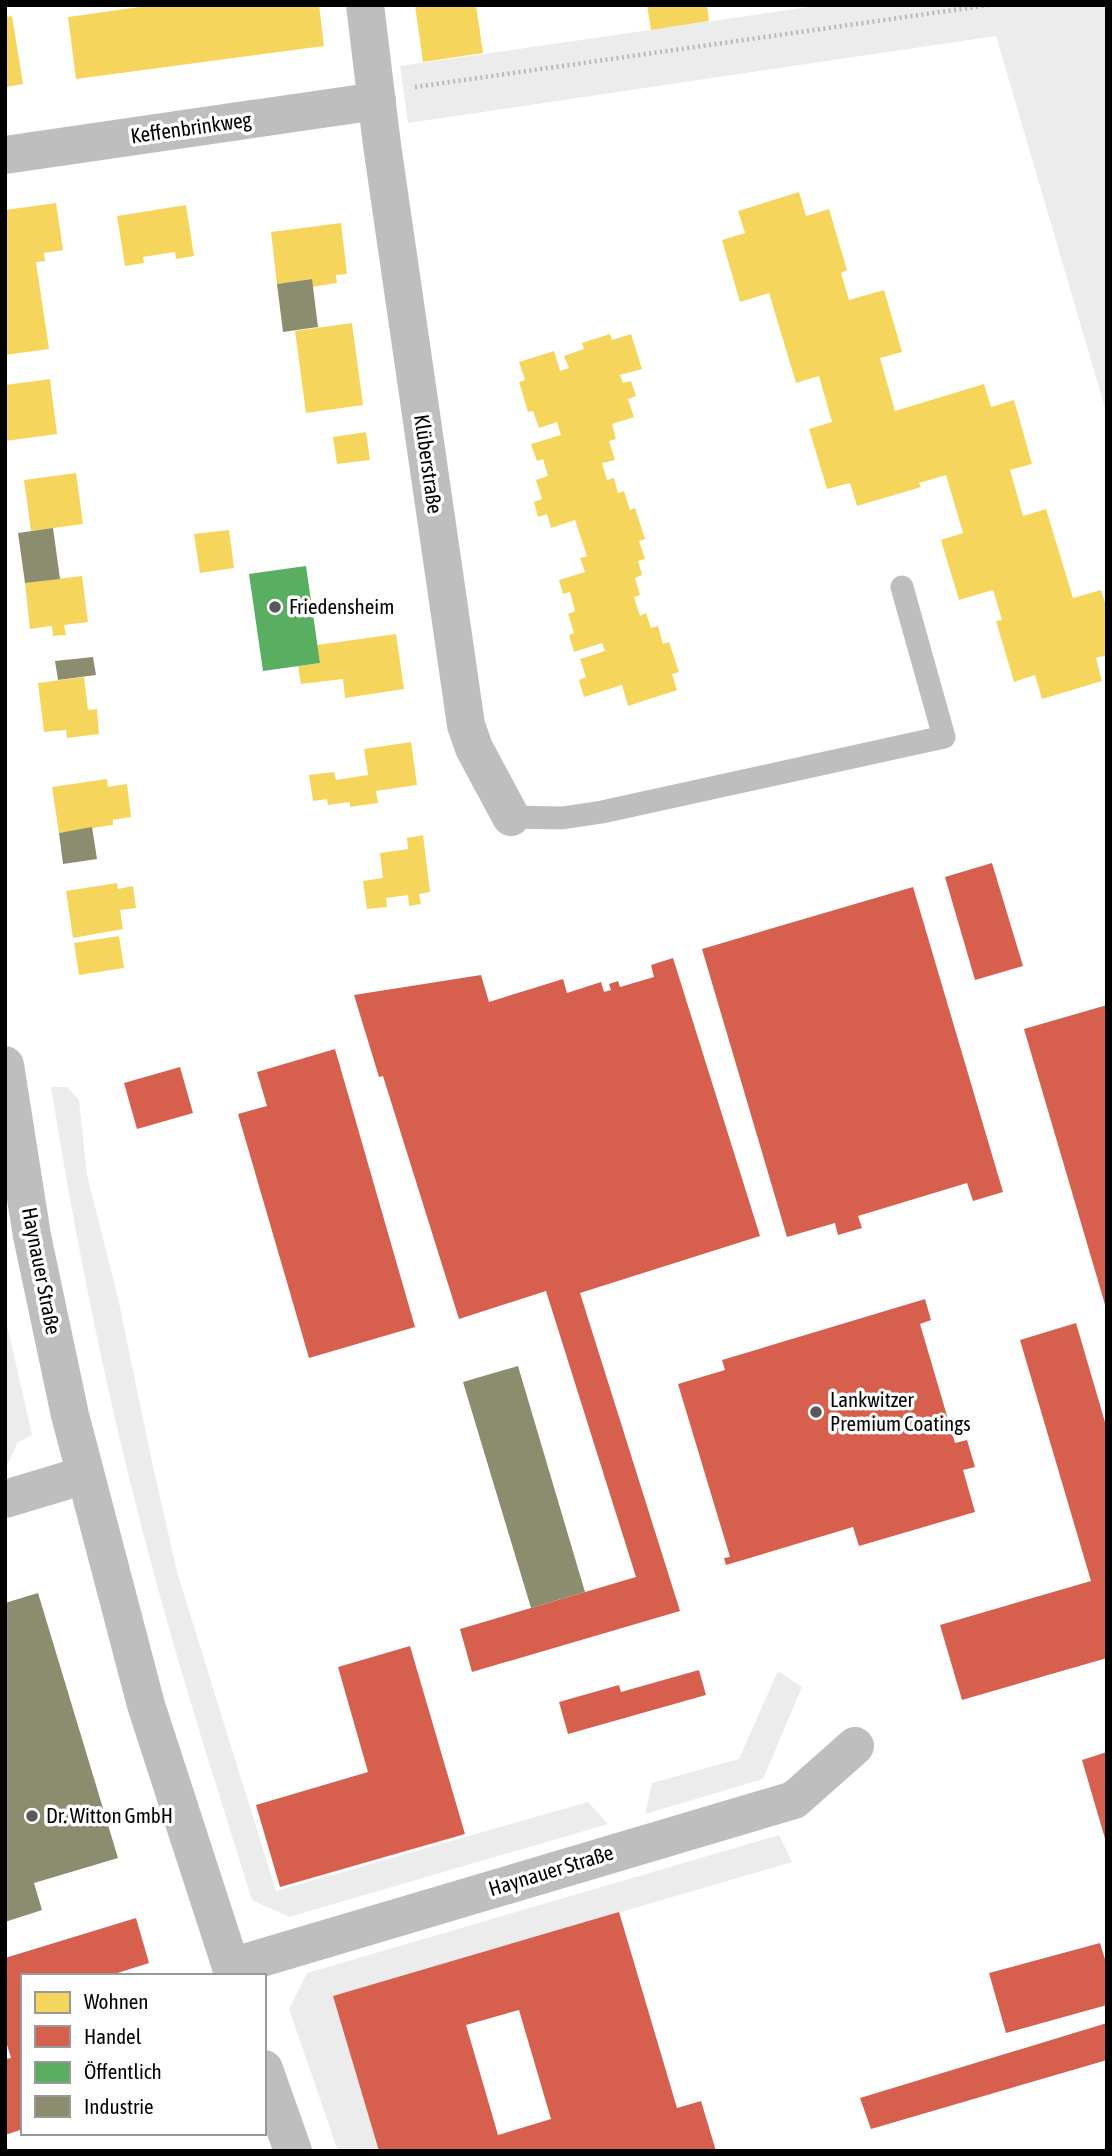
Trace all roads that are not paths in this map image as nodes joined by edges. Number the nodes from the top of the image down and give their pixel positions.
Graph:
1 (365, 5) edge
2 (376, 96) junction
3 (5, 155) edge
4 (902, 587) dead end
5 (512, 817) joint
6 (5, 1065) edge
7 (85, 1475) junction
8 (5, 1499) edge
9 (855, 1746) dead end
10 (232, 1971) edge
11 (266, 2075) edge
12 (293, 2151) edge

1 - 2 street, Klüberstraße
2 - 3 street, Keffenbrinkweg
2 - 5 street, Klüberstraße
4 - 5 lane
6 - 7 street, Haynauer Straße
7 - 8 street
7 - 10 street, Haynauer Straße
9 - 10 street, Haynauer Straße
11 - 12 street

